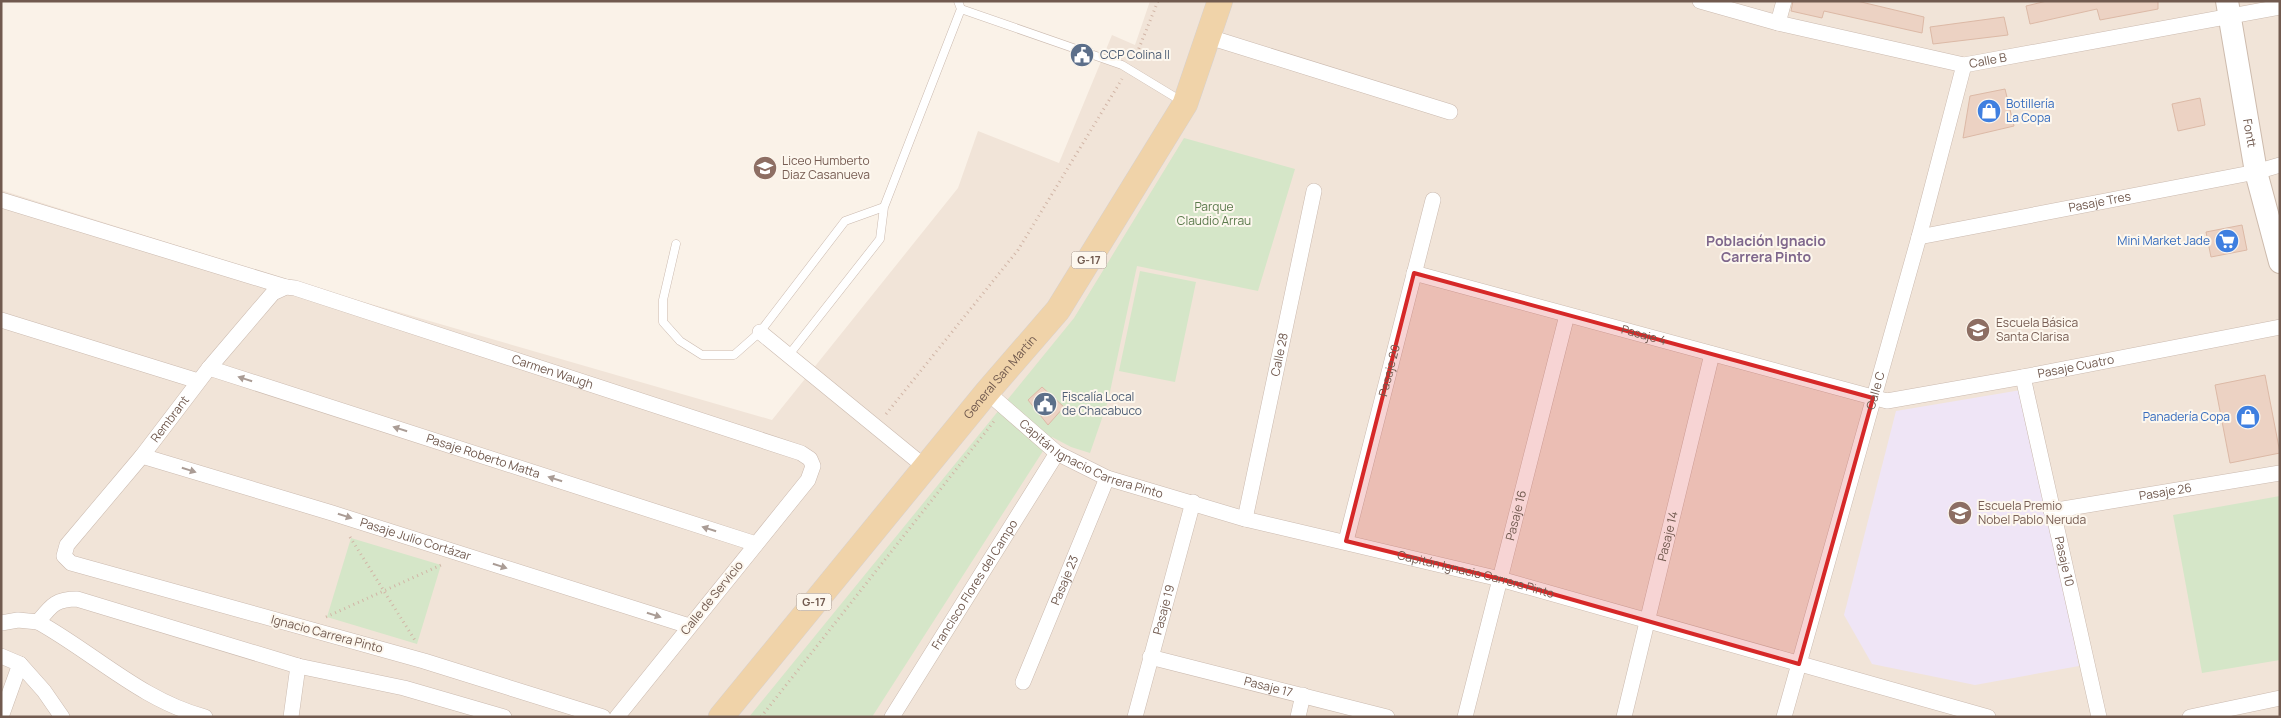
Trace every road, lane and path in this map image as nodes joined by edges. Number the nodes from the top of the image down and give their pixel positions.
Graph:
1 (958, 1) edge
2 (1158, 1) edge
3 (1220, 1) edge
4 (1700, 1) edge
5 (1784, 1) edge
6 (2280, 7) edge
7 (2228, 9) edge
8 (961, 10) junction
9 (1778, 23) junction
10 (1209, 37) junction
11 (1134, 59) dead end
12 (1964, 65) junction
13 (1124, 76) dead end
14 (1185, 104) junction
15 (1450, 112) dead end
16 (2280, 165) edge
17 (2256, 172) junction
18 (1314, 191) dead end
19 (1, 200) edge
20 (1433, 200) dead end
21 (884, 207) junction
22 (1919, 237) junction
23 (676, 244) dead end
24 (2280, 262) edge
25 (1414, 273) junction
26 (279, 290) junction
27 (1567, 315) junction
28 (1, 320) edge
29 (2280, 327) edge
30 (760, 332) junction
31 (1712, 354) junction
32 (788, 356) junction
33 (208, 368) junction
34 (2023, 377) junction
35 (198, 382) junction
36 (986, 392) junction
37 (1873, 398) junction
38 (1005, 408) junction
39 (875, 427) junction
40 (1057, 453) junction
41 (142, 456) junction
42 (925, 467) junction
43 (2280, 473) edge
44 (1107, 478) junction
45 (808, 480) joint
46 (1193, 502) junction
47 (332, 512) junction
48 (2051, 512) junction
49 (1245, 519) junction
50 (1346, 541) junction
51 (756, 544) junction
52 (67, 545) joint
53 (468, 556) junction
54 (1500, 579) junction
55 (384, 591) junction
56 (1648, 620) junction
57 (1, 622) edge
58 (38, 622) junction
59 (689, 626) junction
60 (308, 629) junction
61 (1, 656) edge
62 (1150, 657) junction
63 (424, 661) junction
64 (20, 664) junction
65 (1798, 664) junction
66 (298, 666) junction
67 (1022, 682) dead end
68 (1303, 695) junction
69 (2280, 698) edge
70 (1, 717) edge
71 (62, 717) edge
72 (205, 717) edge
73 (291, 717) edge
74 (504, 717) edge
75 (603, 717) edge
76 (617, 717) edge
77 (721, 717) edge
78 (761, 717) edge
79 (892, 717) edge
80 (1135, 717) edge
81 (1298, 717) edge
82 (1387, 717) edge
83 (1465, 717) edge
84 (1624, 717) edge
85 (1784, 717) edge
86 (1988, 717) edge
87 (2099, 717) edge
88 (2190, 717) edge

1 - 8 lane
2 - 11 path
3 - 10 main road, General San Martín / G-17
4 - 9 street, Calle B
5 - 9 street
6 - 7 street, Calle B
7 - 12 street, Calle B
7 - 17 main road, Fontt
8 - 14 lane
8 - 21 lane
9 - 12 street, Calle B
10 - 14 main road, General San Martín / G-17
10 - 15 street
12 - 22 street, Calle C
13 - 39 path
14 - 36 main road, General San Martín / G-17
16 - 17 street, Pasaje Tres
17 - 22 street, Pasaje Tres
17 - 24 main road, Fontt
18 - 49 street, Calle 28
19 - 26 street
20 - 25 street, Pasaje 20
21 - 30 lane
21 - 32 lane
22 - 37 street, Calle C
23 - 30 lane
25 - 27 street, Pasaje 4
25 - 50 street, Pasaje 20
26 - 33 street, Rembrant
26 - 45 street, Carmen Waugh
27 - 31 street, Pasaje 4
27 - 54 street, Pasaje 16
28 - 35 street
29 - 34 street, Pasaje Cuatro
30 - 32 street
31 - 37 street, Pasaje 4
31 - 56 street, Pasaje 14
32 - 39 street
33 - 35 street, Rembrant
51 -> 33 street, Pasaje Roberto Matta
34 - 37 street, Pasaje Cuatro
34 - 48 street, Pasaje 10
35 - 41 street, Rembrant
36 - 38 street, Capitán Ignacio Carrera Pinto
36 - 42 main road, General San Martín / G-17
37 - 65 street, Calle C
38 - 40 street, Capitán Ignacio Carrera Pinto
38 - 78 path
39 - 42 street
40 - 44 street, Capitán Ignacio Carrera Pinto
40 - 79 street, Francisco Flores del Campo
41 -> 47 street, Pasaje Julio Cortázar
41 - 52 street, Rembrant
42 - 77 main road, General San Martín / G-17
43 - 48 street, Pasaje 26
44 - 46 street, Capitán Ignacio Carrera Pinto
44 - 67 street, Pasaje 23
45 - 51 street, Calle de Servicio
46 - 49 street, Capitán Ignacio Carrera Pinto
46 - 62 street, Pasaje 19
47 -> 53 street, Pasaje Julio Cortázar
47 - 55 path
48 - 87 street, Pasaje 10
49 - 50 street, Capitán Ignacio Carrera Pinto
50 - 54 street, Capitán Ignacio Carrera Pinto
51 - 59 street, Calle de Servicio
52 - 60 street, Ignacio Carrera Pinto
53 - 55 path
53 -> 59 street, Pasaje Julio Cortázar
54 - 56 street, Capitán Ignacio Carrera Pinto
54 - 83 street, Pasaje 16
55 - 60 path
55 - 63 path
56 - 65 street, Capitán Ignacio Carrera Pinto
56 - 84 street, Pasaje 14
57 - 58 street
58 - 66 street
58 - 72 street
59 - 76 street, Calle de Servicio
60 - 63 street, Ignacio Carrera Pinto
61 - 64 street
62 - 68 street, Pasaje 17
62 - 80 street, Pasaje 19
63 - 75 street, Ignacio Carrera Pinto
64 - 70 street
64 - 71 street
65 - 85 street, Calle C
65 - 86 street, Capitán Ignacio Carrera Pinto
66 - 73 street
66 - 74 street
68 - 81 street
68 - 82 street, Pasaje 17
69 - 88 street

